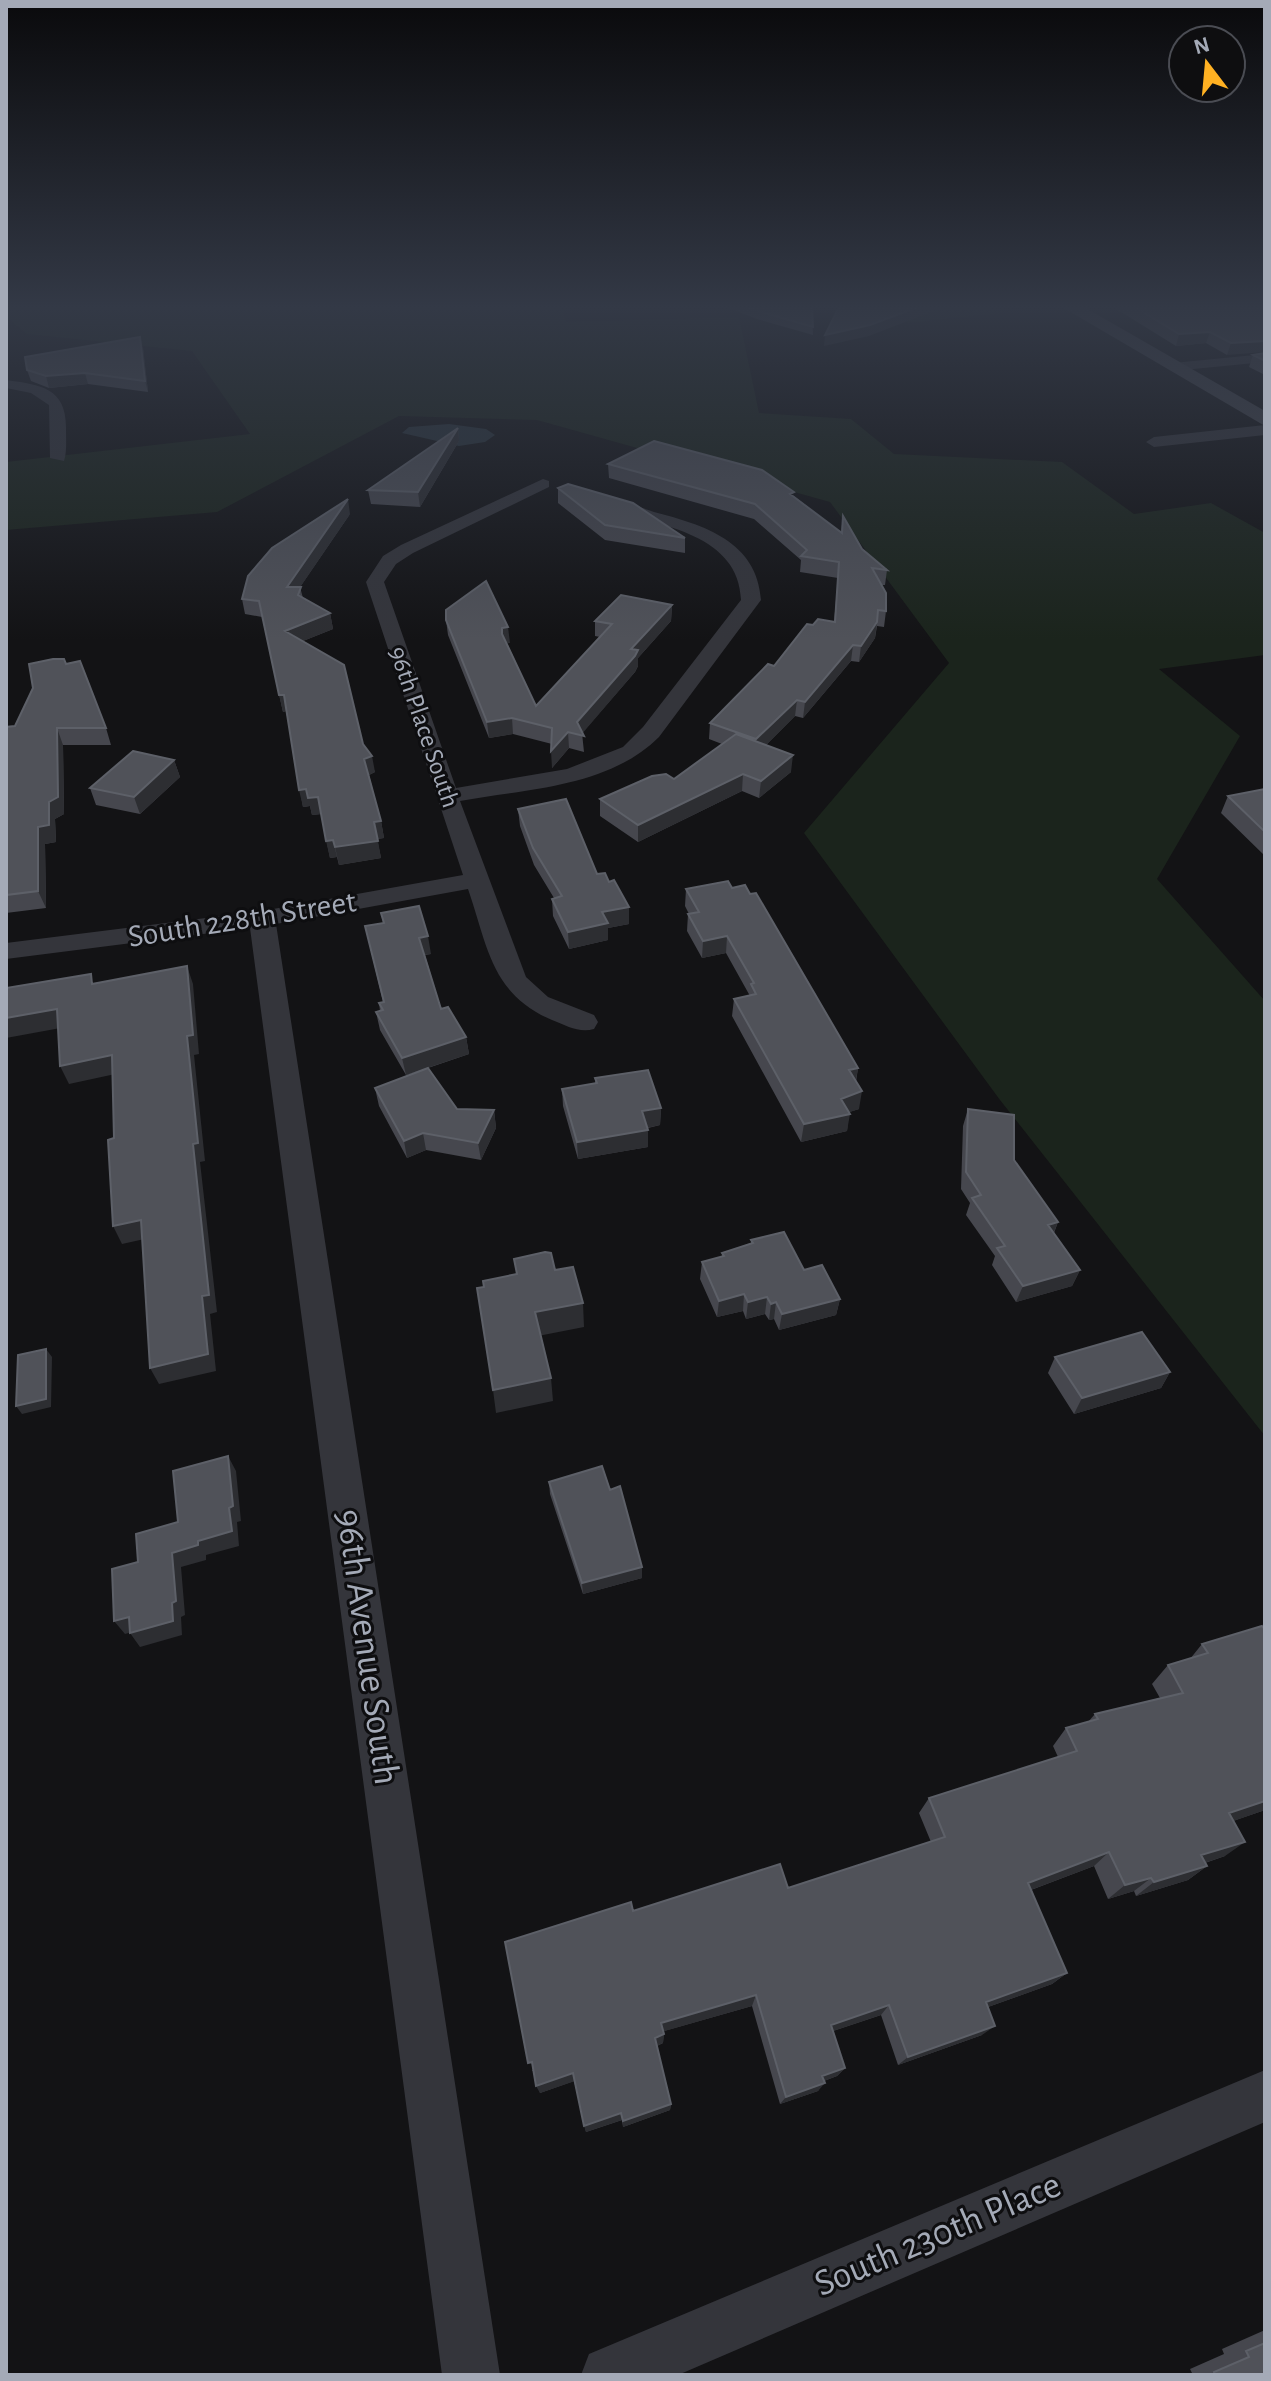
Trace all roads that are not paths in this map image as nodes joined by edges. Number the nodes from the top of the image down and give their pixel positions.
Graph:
1 (59, 418) edge
2 (1265, 430) edge
3 (1154, 442) dead end
4 (58, 458) dead end
5 (520, 476) dead end
6 (599, 501) edge
7 (447, 796) junction
8 (477, 880) junction
9 (262, 919) junction
10 (6, 951) edge
11 (584, 1022) dead end
12 (1265, 2096) edge
13 (471, 2375) edge
14 (610, 2375) edge

1 - 4 street
2 - 3 street
5 - 7 street, 96th Place South
6 - 7 street
7 - 8 street, 96th Place South
8 - 9 street, South 228th Street
8 - 11 street, 96th Place South
9 - 10 street, South 228th Street
9 - 13 street, 96th Avenue South
12 - 14 street, South 230th Place

